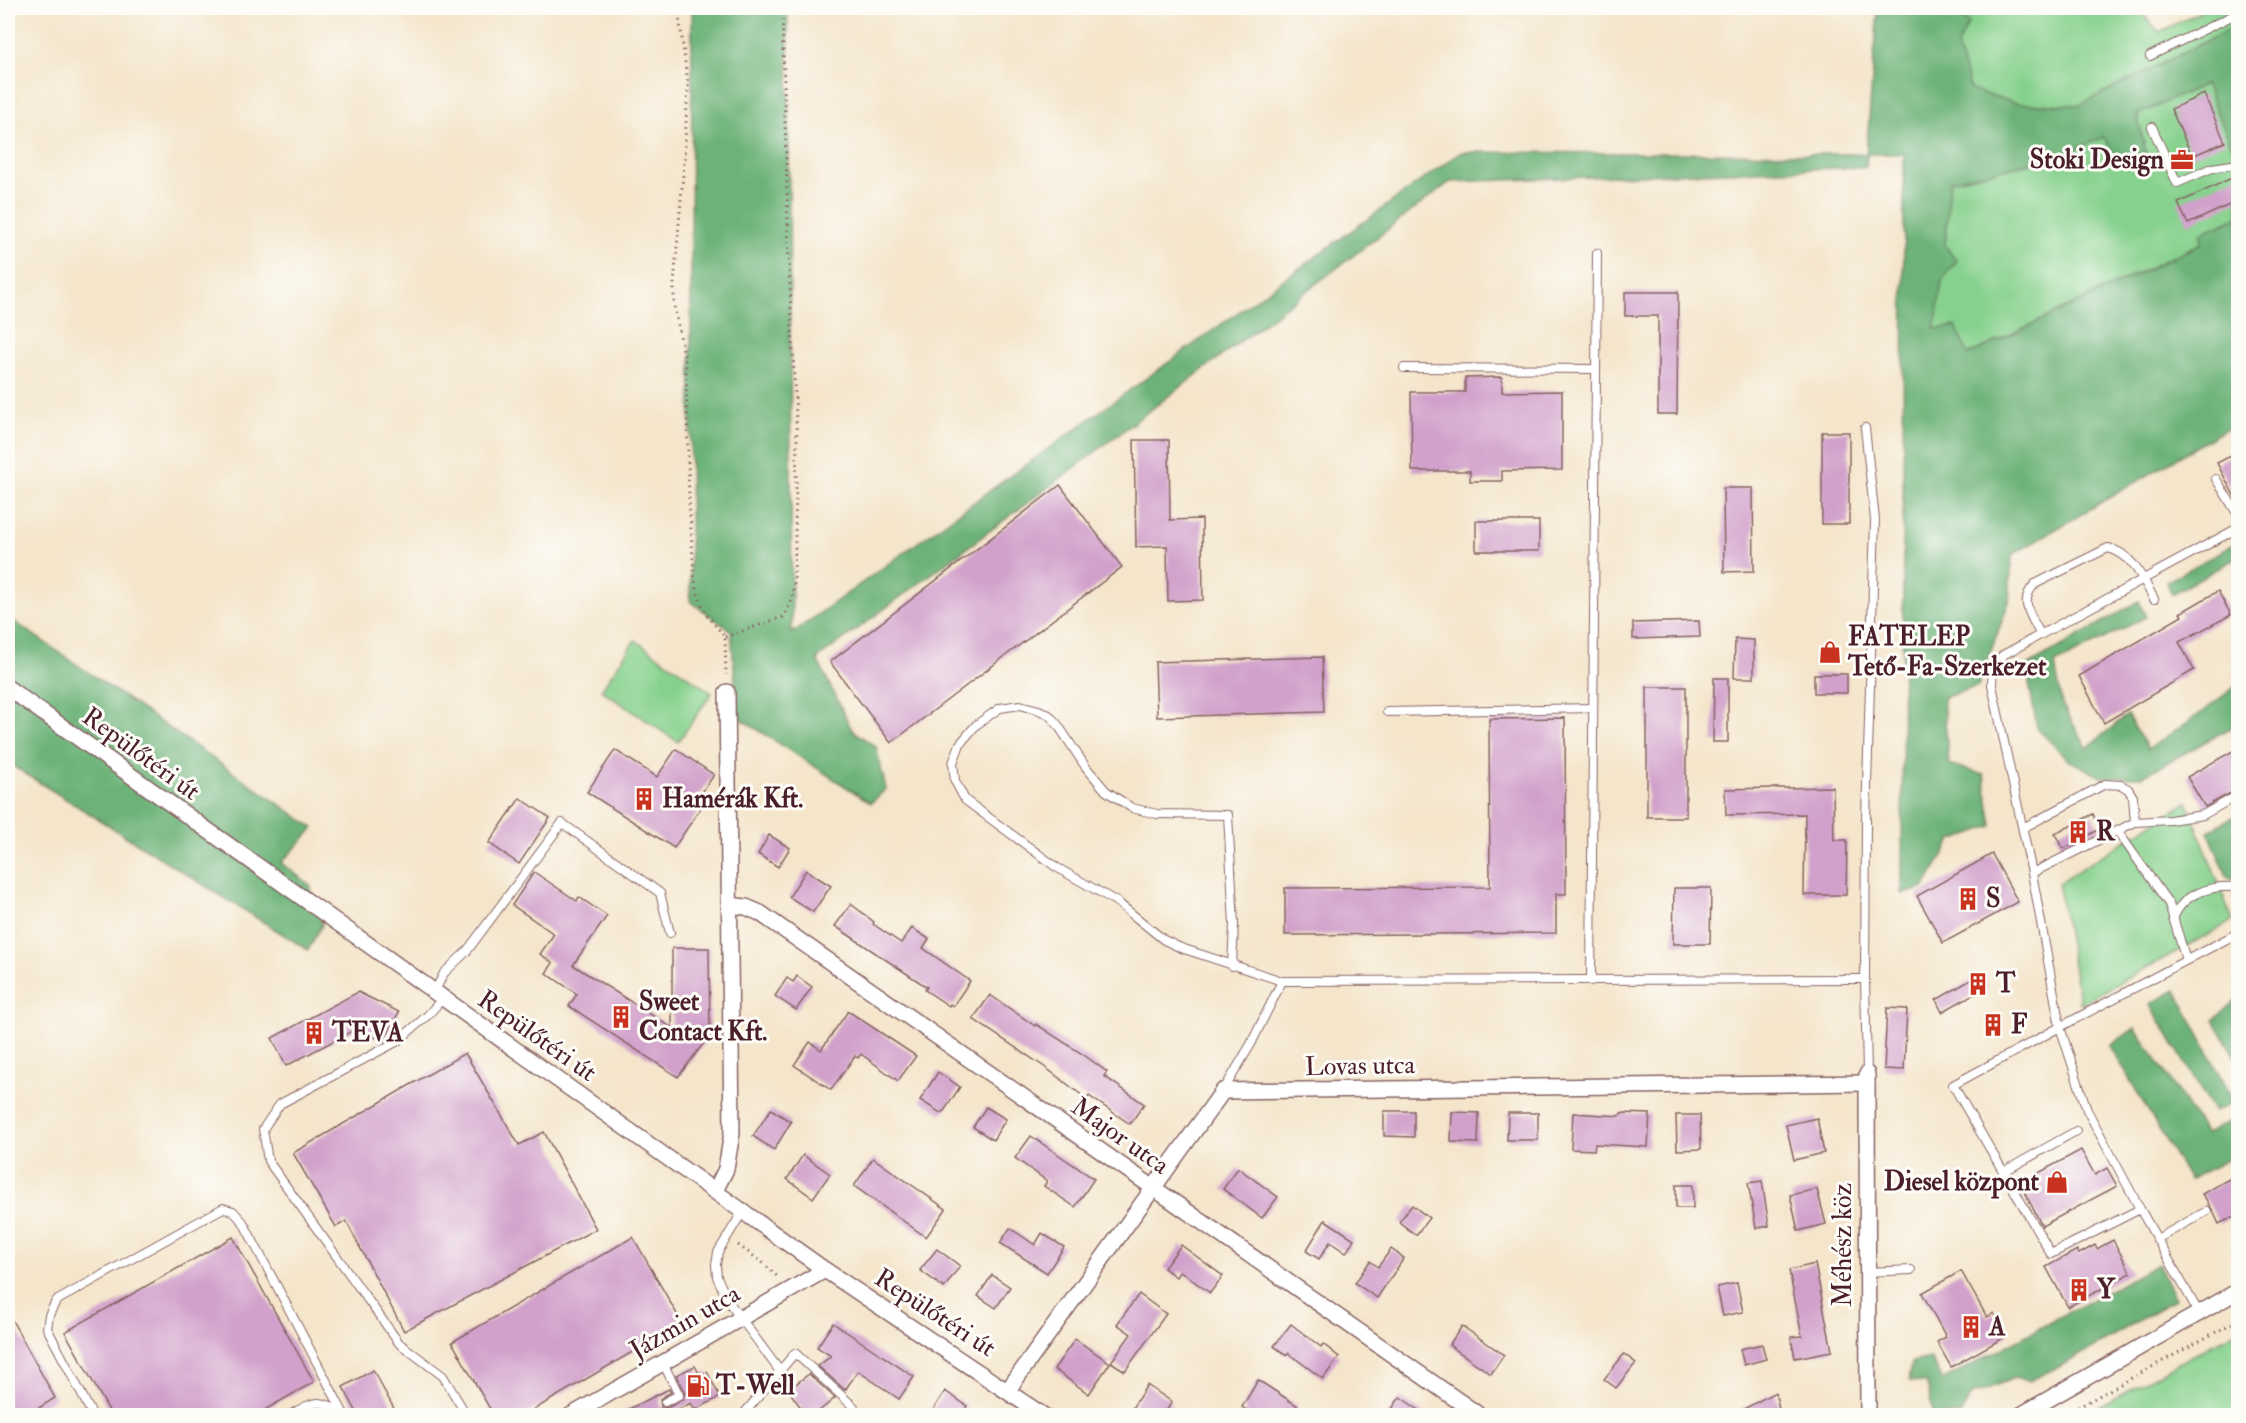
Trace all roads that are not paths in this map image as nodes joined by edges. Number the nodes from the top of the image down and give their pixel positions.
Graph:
1 (2238, 13) edge
2 (2150, 57) dead end
3 (2152, 127) dead end
4 (2238, 164) edge
5 (1597, 253) dead end
6 (1404, 368) dead end
7 (1596, 369) junction
8 (1865, 428) dead end
9 (2216, 478) dead end
10 (2238, 515) edge
11 (2238, 528) edge
12 (2143, 579) junction
13 (2154, 599) dead end
14 (2040, 634) junction
15 (8, 688) edge
16 (727, 692) road end
17 (1593, 708) junction
18 (1386, 712) dead end
19 (2238, 795) edge
20 (2135, 822) junction
21 (2022, 828) junction
22 (2118, 832) junction
23 (2032, 873) junction
24 (2238, 887) edge
25 (729, 905) junction
26 (2173, 919) junction
27 (670, 933) dead end
28 (2238, 933) edge
29 (2186, 960) junction
30 (1232, 966) junction
31 (1865, 979) junction
32 (1282, 981) junction
33 (1590, 981) junction
34 (438, 996) junction
35 (2060, 1027) junction
36 (1867, 1079) junction
37 (1222, 1091) junction
38 (2076, 1131) dead end
39 (2003, 1172) junction
40 (1152, 1188) junction
41 (715, 1191) junction
42 (2140, 1209) junction
43 (743, 1210) junction
44 (2207, 1211) dead end
45 (2157, 1239) junction
46 (825, 1270) junction
47 (1911, 1270) dead end
48 (1867, 1272) junction
49 (2238, 1291) edge
50 (2199, 1313) junction
51 (741, 1318) junction
52 (663, 1363) junction
53 (778, 1370) junction
54 (1008, 1390) junction
55 (665, 1402) dead end
56 (748, 1413) edge
57 (578, 1414) edge
58 (345, 1415) edge
59 (93, 1416) edge
60 (288, 1416) edge
61 (467, 1416) edge
62 (857, 1416) edge
63 (1044, 1416) edge
64 (1480, 1416) edge
65 (1868, 1416) edge
66 (2019, 1416) edge

1 - 2 lane
3 - 4 lane
5 - 7 lane
6 - 7 lane
7 - 17 lane
8 - 31 lane
9 - 10 lane
11 - 12 lane
12 - 13 lane
12 - 14 lane
12 - 14 lane
14 - 21 lane
15 - 34 street, Repülőtéri út
16 - 25 street
17 - 18 lane
17 - 33 lane
19 - 20 lane
20 - 21 lane
20 - 22 lane
21 - 23 lane
22 - 23 lane
22 - 26 lane
23 - 35 lane
24 - 26 lane
25 - 40 street, Major utca
25 - 41 street
26 - 29 lane
27 - 34 lane
28 - 29 lane
29 - 35 lane
30 - 30 lane
30 - 32 lane
31 - 33 lane
31 - 36 lane
32 - 33 lane
32 - 37 lane
34 - 41 street, Repülőtéri út
34 - 61 lane
35 - 39 lane
35 - 42 lane
36 - 37 street, Lovas utca
36 - 48 street, Méhész köz
37 - 40 street
38 - 39 lane
39 - 42 lane
40 - 54 street
40 - 64 street, Major utca
41 - 43 street, Repülőtéri út
42 - 45 lane
43 - 46 street, Repülőtéri út
43 - 51 lane
44 - 45 lane
45 - 50 lane
46 - 51 street, Jázmin utca
46 - 54 street, Repülőtéri út
47 - 48 lane
48 - 65 street, Méhész köz
49 - 50 street
50 - 66 street
51 - 52 street, Jázmin utca
51 - 53 lane
52 - 55 lane
52 - 57 street, Jázmin utca
53 - 56 lane
53 - 62 lane
54 - 63 street, Repülőtéri út
58 - 59 lane
58 - 60 lane

